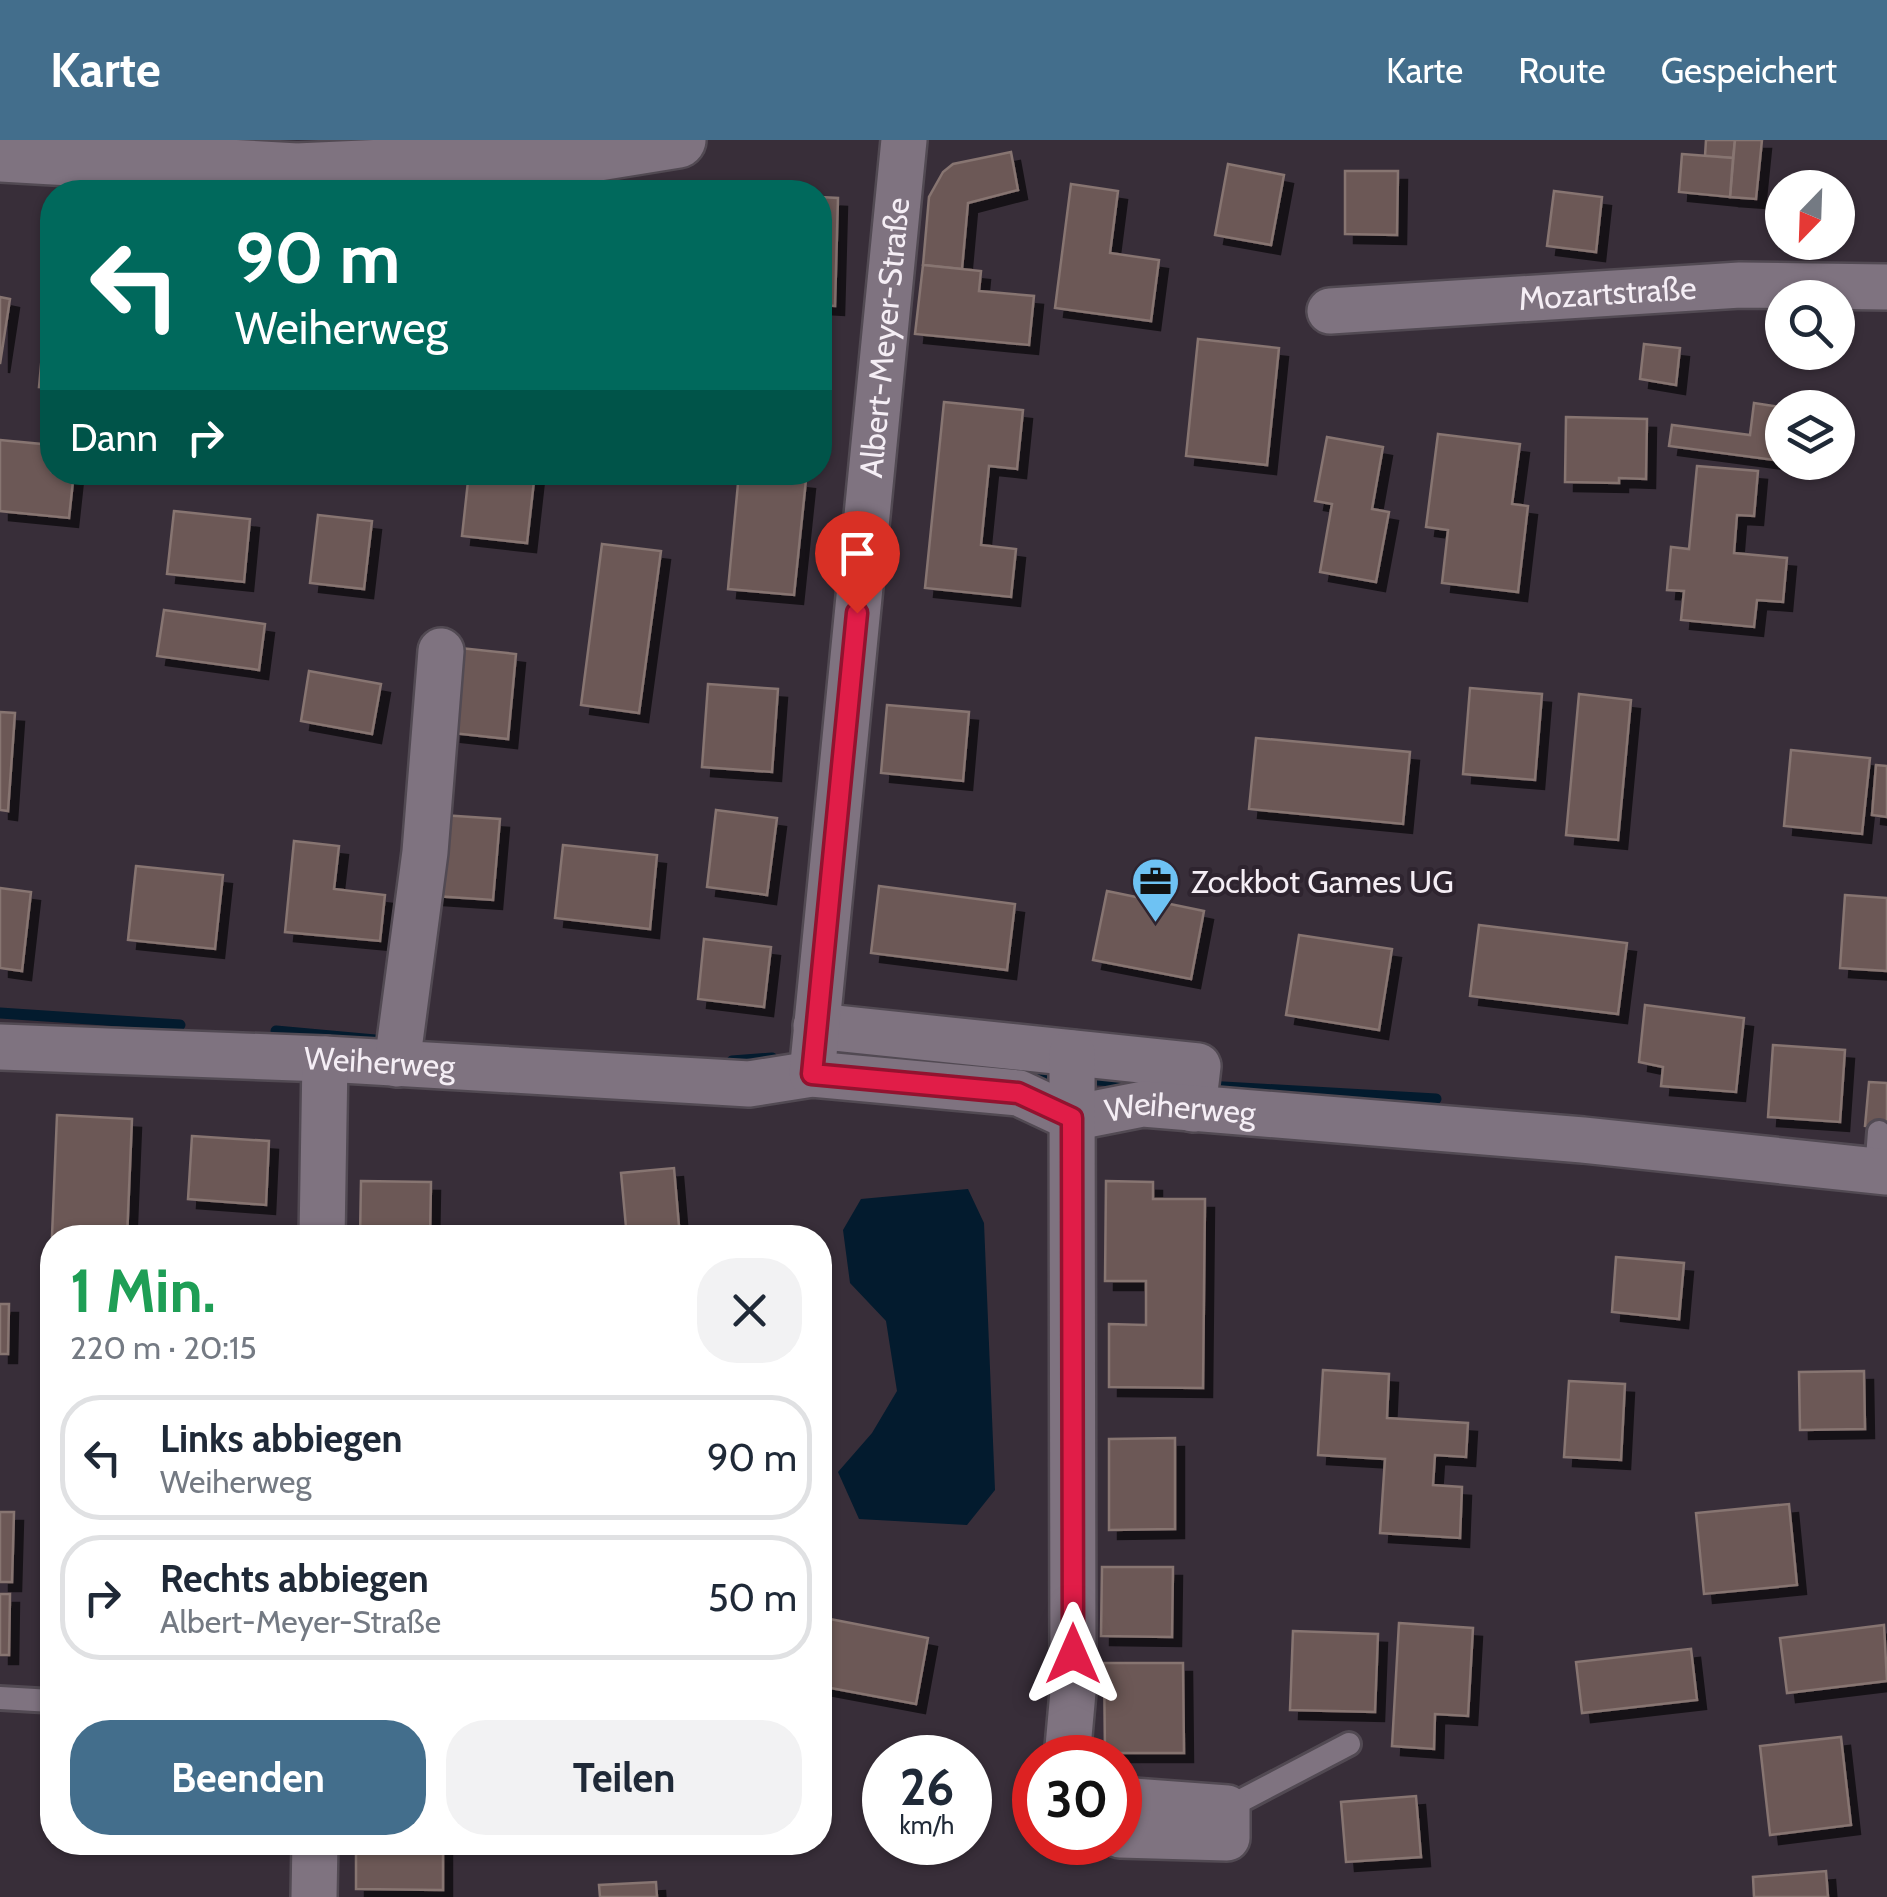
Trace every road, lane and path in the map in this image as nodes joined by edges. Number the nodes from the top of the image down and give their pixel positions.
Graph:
1 (678, 140) edge
2 (904, 140) edge
3 (0, 154) edge
4 (295, 156) edge
5 (1887, 287) edge
6 (1330, 311) dead end
7 (441, 651) dead end
8 (816, 1026) junction
9 (0, 1047) edge
10 (399, 1049) junction
11 (325, 1059) junction
12 (812, 1074) junction
13 (1072, 1082) junction
14 (1195, 1094) junction
15 (1881, 1159) edge
16 (322, 1225) edge
17 (0, 1698) edge
18 (40, 1700) edge
19 (1069, 1735) edge
20 (1349, 1744) dead end
21 (1142, 1802) edge
22 (1227, 1808) junction
23 (1142, 1836) edge
24 (314, 1855) edge
25 (314, 1897) edge

1 - 4 street
2 - 8 street, Albert-Meyer-Straße
3 - 4 street
5 - 6 street, Mozartstraße
7 - 10 street
8 - 12 street, Albert-Meyer-Straße
8 - 13 street
9 - 11 street, Weiherweg
10 - 11 street, Weiherweg
10 - 12 street, Weiherweg
11 - 16 street
12 - 13 street, Weiherweg
13 - 14 street, Weiherweg
13 - 14 street
13 - 19 street
14 - 15 street, Weiherweg
17 - 18 lane
20 - 22 lane
21 - 22 street
22 - 23 street
24 - 25 street

